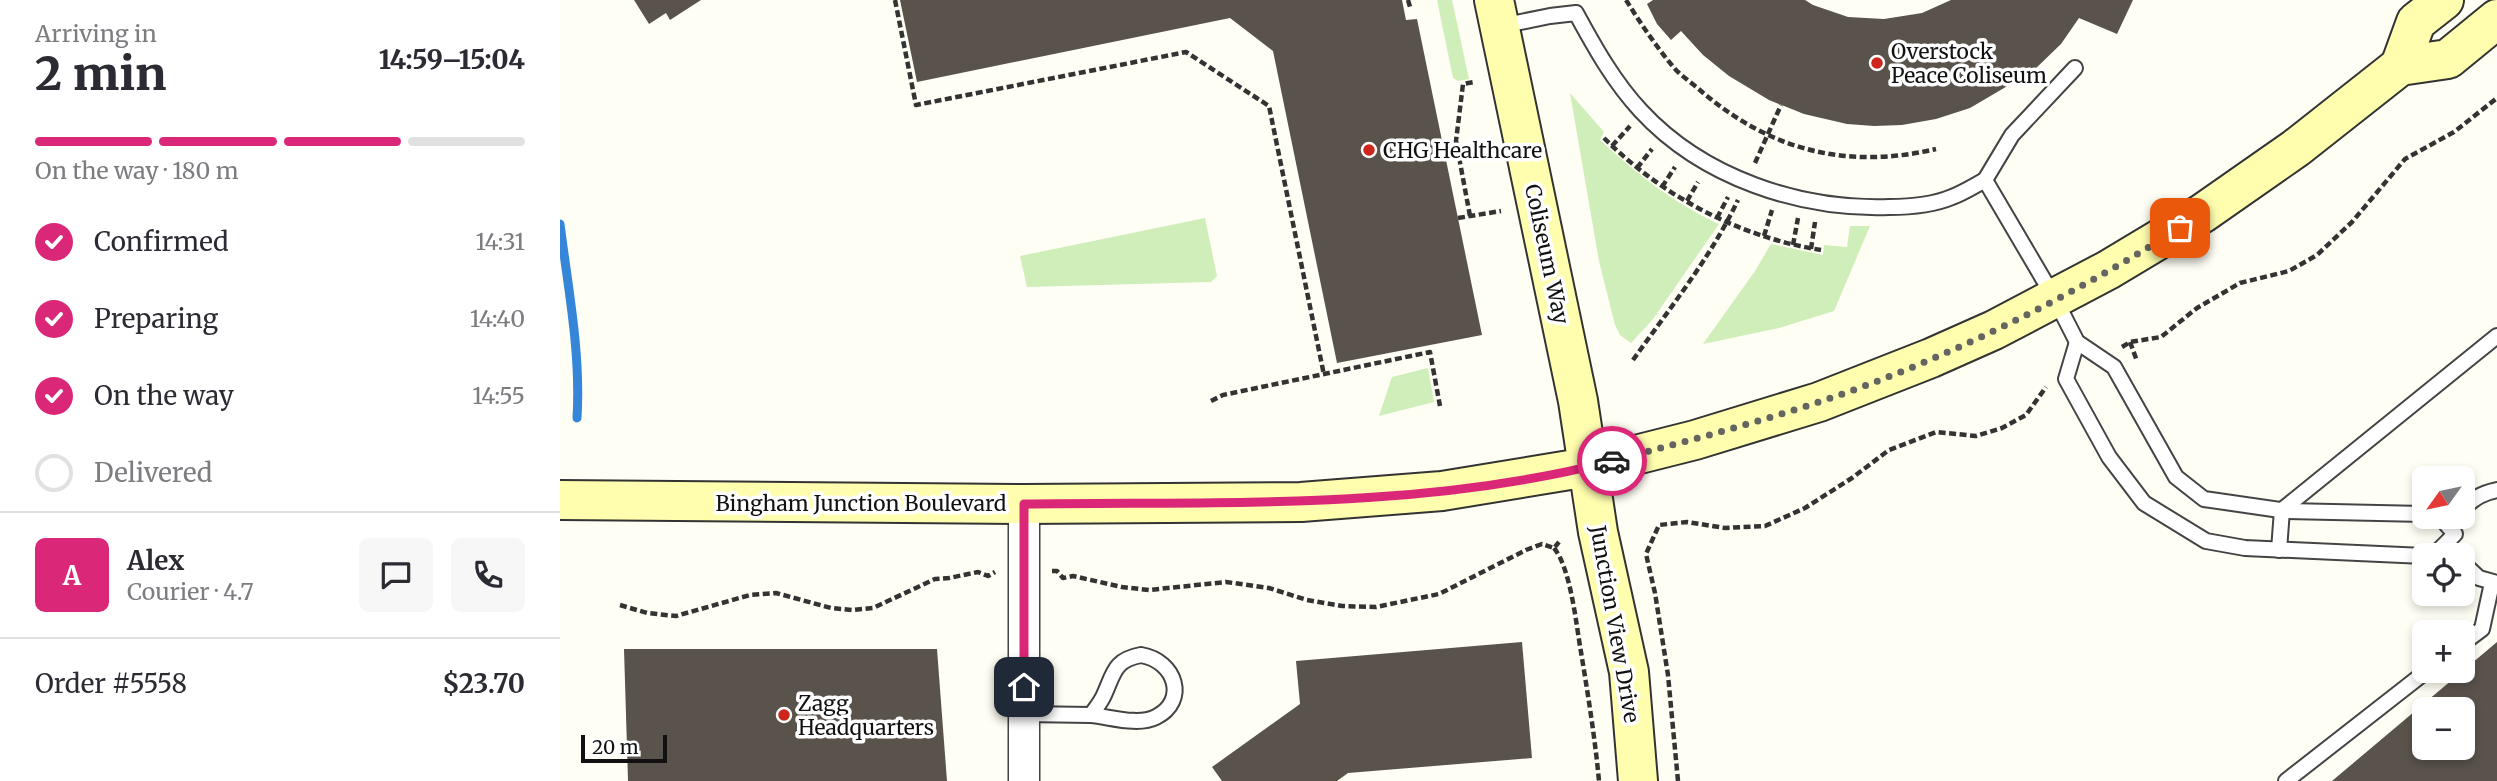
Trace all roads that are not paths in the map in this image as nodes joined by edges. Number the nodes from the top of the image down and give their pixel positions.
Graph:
1 (2444, 0) edge
2 (1497, 13) edge
3 (2497, 19) edge
4 (2400, 66) junction
5 (2076, 68) dead end
6 (1985, 180) junction
7 (2055, 299) junction
8 (2497, 336) edge
9 (2077, 342) junction
10 (1588, 467) junction
11 (2497, 490) edge
12 (2475, 498) edge
13 (560, 500) edge
14 (1024, 504) junction
15 (2282, 510) junction
16 (2412, 514) edge
17 (2451, 529) edge
18 (2456, 529) edge
19 (2455, 534) junction
20 (2446, 543) edge
21 (2457, 543) edge
22 (2279, 550) junction
23 (2412, 556) edge
24 (2475, 574) edge
25 (2494, 583) edge
26 (2475, 634) edge
27 (2412, 683) edge
28 (1024, 714) junction
29 (1091, 715) junction
30 (1024, 781) edge
31 (1638, 781) edge
32 (2286, 781) edge

1 - 4 main road
2 - 6 lane
2 - 10 main road, Coliseum Way
3 - 4 main road, Bingham Junction Boulevard
4 - 7 main road, Bingham Junction Boulevard
5 - 6 lane
6 - 7 lane
7 - 9 lane
7 - 10 main road, Bingham Junction Boulevard
8 - 15 lane
9 - 15 lane
9 - 22 lane
10 - 14 main road, Bingham Junction Boulevard
10 - 31 main road, Junction View Drive
11 - 12 lane
13 - 14 main road, Bingham Junction Boulevard
14 - 28 street
15 - 16 lane
15 - 22 lane
17 - 19 lane
18 - 19 lane
19 - 20 lane
19 - 21 lane
22 - 23 lane
24 - 25 lane
25 - 26 lane
27 - 32 lane
28 - 29 lane
28 - 30 street
29 - 29 lane

